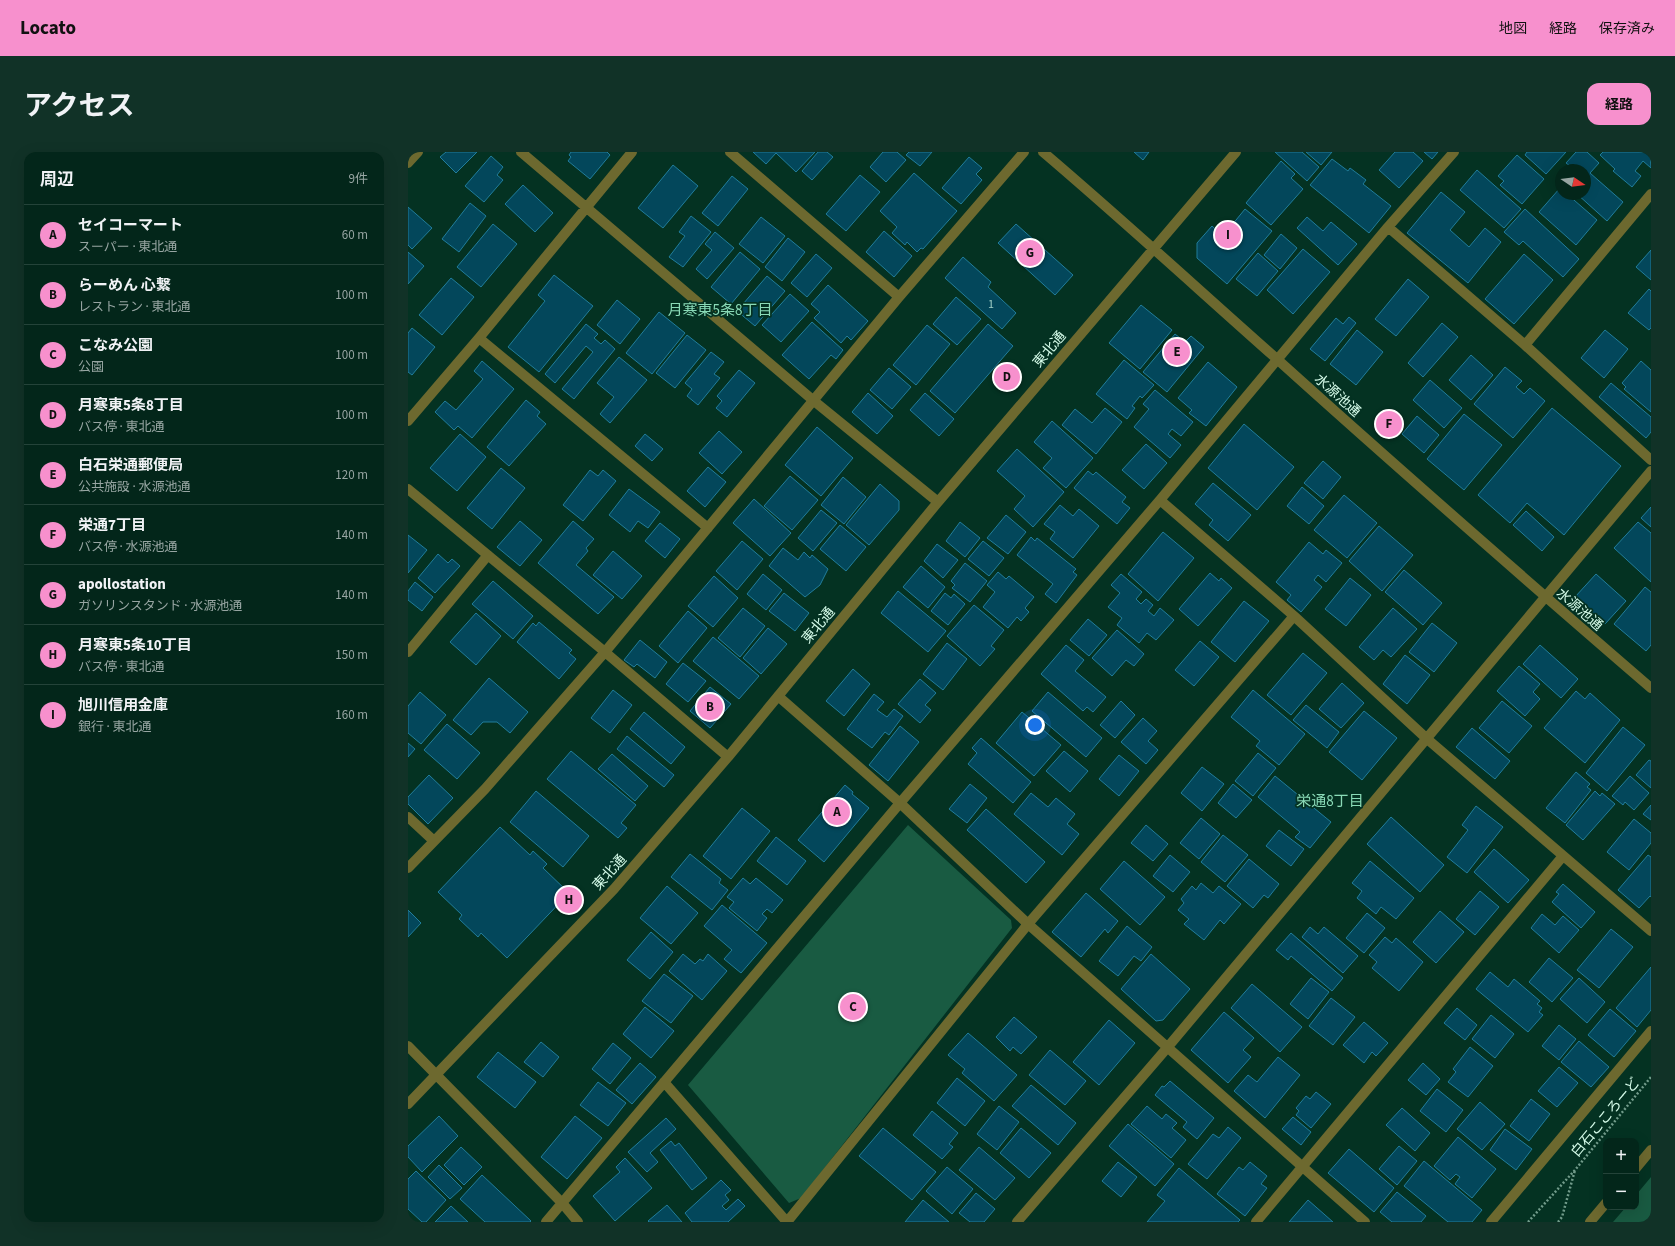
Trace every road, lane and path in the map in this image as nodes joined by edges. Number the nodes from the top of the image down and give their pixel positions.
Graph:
1 (418, 152) edge
2 (522, 152) edge
3 (632, 152) edge
4 (730, 152) edge
5 (1024, 152) edge
6 (1043, 152) edge
7 (1236, 152) edge
8 (1454, 152) edge
9 (408, 163) edge
10 (1651, 194) edge
11 (586, 208) junction
12 (1388, 227) junction
13 (1154, 247) junction
14 (899, 297) junction
15 (479, 338) junction
16 (1524, 345) junction
17 (1277, 359) junction
18 (814, 401) junction
19 (408, 421) edge
20 (1651, 460) edge
21 (1651, 470) edge
22 (408, 489) edge
23 (1160, 500) junction
24 (938, 502) junction
25 (708, 528) junction
26 (488, 555) junction
27 (1545, 597) junction
28 (1294, 616) junction
29 (408, 652) edge
30 (606, 652) junction
31 (1651, 688) edge
32 (778, 696) junction
33 (1426, 738) junction
34 (728, 757) junction
35 (900, 803) junction
36 (408, 817) edge
37 (434, 841) junction
38 (1563, 856) junction
39 (408, 868) edge
40 (1028, 924) junction
41 (1651, 931) edge
42 (1651, 1031) edge
43 (408, 1046) edge
44 (1167, 1048) junction
45 (436, 1074) junction
46 (1651, 1077) edge
47 (664, 1082) junction
48 (408, 1104) edge
49 (1651, 1150) edge
50 (1639, 1164) edge
51 (1303, 1168) junction
52 (1575, 1170) junction
53 (563, 1204) junction
54 (1603, 1207) edge
55 (546, 1222) edge
56 (578, 1222) edge
57 (787, 1222) edge
58 (1017, 1222) edge
59 (1256, 1222) edge
60 (1365, 1222) edge
61 (1492, 1222) edge
62 (1528, 1222) edge
63 (1558, 1222) edge
64 (1590, 1222) edge

1 - 9 street
2 - 11 street
3 - 11 street
4 - 14 street
5 - 14 street
6 - 13 street, 水源池通
7 - 13 street, 東北通
8 - 12 street
10 - 16 street
11 - 15 street
11 - 18 street
12 - 16 street
12 - 17 street
13 - 17 street, 水源池通
13 - 24 street, 東北通
14 - 18 street
15 - 19 street
15 - 25 street
16 - 20 street
17 - 23 street
17 - 27 street, 水源池通
18 - 24 street
18 - 25 street
21 - 27 street
22 - 26 street
23 - 28 street
23 - 35 street
24 - 32 street, 東北通
25 - 30 street
26 - 29 street
26 - 30 street
27 - 31 street, 水源池通
27 - 33 street
28 - 33 street
28 - 40 street
30 - 34 street
30 - 37 street
32 - 34 street, 東北通
32 - 35 street
33 - 38 street
33 - 44 street
34 - 45 street, 東北通
35 - 40 street
35 - 47 street
36 - 37 street
37 - 39 street
38 - 41 street
38 - 51 street
40 - 44 street
40 - 57 street
42 - 61 street
43 - 45 street
44 - 51 street
44 - 58 street
45 - 48 street, 東北通
45 - 53 street
46 - 52 path, 白石こころーど
47 - 53 street
47 - 57 street
49 - 50 street
51 - 59 street
51 - 60 street
52 - 62 path, 白石こころーど
52 - 63 path, 白石こころーど
53 - 55 street
53 - 56 street
54 - 64 street

